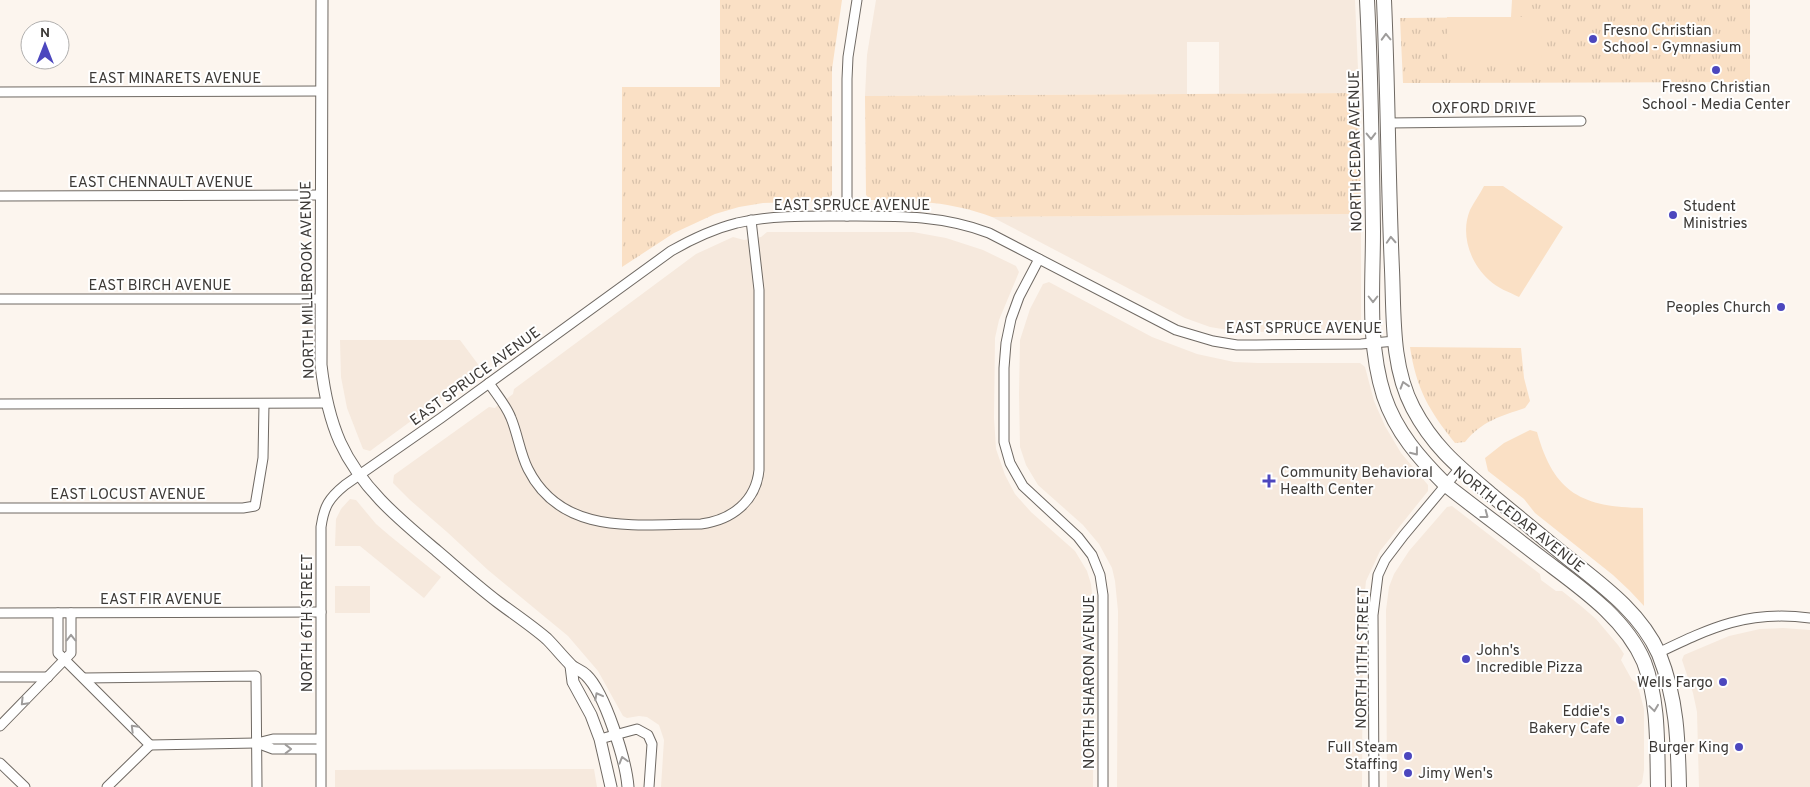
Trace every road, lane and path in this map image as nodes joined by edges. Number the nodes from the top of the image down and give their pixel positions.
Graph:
1 (322, 0) edge
2 (857, 0) edge
3 (1367, 0) edge
4 (1384, 0) edge
5 (1369, 47) junction
6 (321, 91) junction
7 (0, 92) edge
8 (1581, 121) dead end
9 (1388, 123) junction
10 (321, 195) junction
11 (0, 196) edge
12 (847, 216) junction
13 (751, 220) junction
14 (1039, 259) junction
15 (320, 298) junction
16 (0, 300) edge
17 (1396, 341) junction
18 (1374, 343) junction
19 (488, 383) junction
20 (327, 403) junction
21 (0, 404) edge
22 (264, 404) junction
23 (1460, 468) junction
24 (360, 475) junction
25 (1446, 485) junction
26 (0, 508) edge
27 (1567, 577) junction
28 (321, 612) junction
29 (0, 613) edge
30 (58, 613) junction
31 (71, 613) junction
32 (1810, 618) edge
33 (1658, 653) junction
34 (64, 660) junction
35 (1643, 661) junction
36 (571, 666) junction
37 (0, 677) edge
38 (48, 677) junction
39 (84, 678) junction
40 (0, 726) edge
41 (1678, 728) junction
42 (615, 734) junction
43 (600, 739) junction
44 (257, 743) junction
45 (320, 744) junction
46 (150, 745) junction
47 (0, 763) edge
48 (25, 787) edge
49 (107, 787) edge
50 (258, 787) edge
51 (321, 787) edge
52 (611, 787) edge
53 (628, 787) edge
54 (648, 787) edge
55 (1103, 787) edge
56 (1374, 787) edge
57 (1658, 787) edge
58 (1679, 787) edge

1 - 6 street, NORTH MILLBROOK AVENUE
2 - 12 street
3 - 5 main road, NORTH CEDAR AVENUE
9 -> 4 main road, NORTH CEDAR AVENUE
5 - 9 main road
5 -> 18 main road, NORTH CEDAR AVENUE
6 - 7 street, EAST MINARETS AVENUE
6 - 10 street, NORTH MILLBROOK AVENUE
8 - 9 street, OXFORD DRIVE
17 -> 9 main road, NORTH CEDAR AVENUE
10 - 11 street, EAST CHENNAULT AVENUE
10 - 15 street, NORTH MILLBROOK AVENUE
12 - 13 street, EAST SPRUCE AVENUE
12 - 14 street, EAST SPRUCE AVENUE
13 - 19 street, EAST SPRUCE AVENUE
13 - 19 street
14 - 18 street, EAST SPRUCE AVENUE
14 - 55 street, NORTH SHARON AVENUE
15 - 16 street, EAST BIRCH AVENUE
15 - 20 street, NORTH MILLBROOK AVENUE
17 - 18 street, EAST SPRUCE AVENUE
23 -> 17 main road, NORTH CEDAR AVENUE
18 -> 25 main road, NORTH CEDAR AVENUE
19 - 24 street, EAST SPRUCE AVENUE
20 - 22 street
20 - 24 street, NORTH MILLBROOK AVENUE
21 - 22 street
22 - 26 street, EAST LOCUST AVENUE
23 - 25 street, NORTH 11TH STREET
23 - 33 main road, NORTH CEDAR AVENUE
24 - 28 street, NORTH 6TH STREET
24 - 36 street, NORTH MILLBROOK AVENUE
25 -> 27 main road, NORTH CEDAR AVENUE
25 - 56 street, NORTH 11TH STREET
27 - 33 main road
27 - 35 main road, NORTH CEDAR AVENUE
28 - 31 street, EAST FIR AVENUE
28 - 45 street, NORTH 6TH STREET
29 - 30 street, EAST FIR AVENUE
30 - 31 street, EAST FIR AVENUE
30 - 34 street
34 -> 31 street
32 - 33 street
33 - 41 main road, NORTH CEDAR AVENUE
34 - 38 street
34 - 39 street
35 - 41 main road
35 -> 57 main road, NORTH CEDAR AVENUE
42 -> 36 street, NORTH MILLBROOK AVENUE
36 - 43 street, NORTH MILLBROOK AVENUE
37 - 38 street
38 -> 40 street
39 - 44 street
46 -> 39 street
41 - 58 main road, NORTH CEDAR AVENUE
42 - 43 street
53 -> 42 street, NORTH MILLBROOK AVENUE
42 - 54 street
43 - 52 street, NORTH MILLBROOK AVENUE
44 - 45 street
44 - 46 street
44 - 50 street
45 - 51 street, NORTH 6TH STREET
46 - 49 street
47 - 48 street

